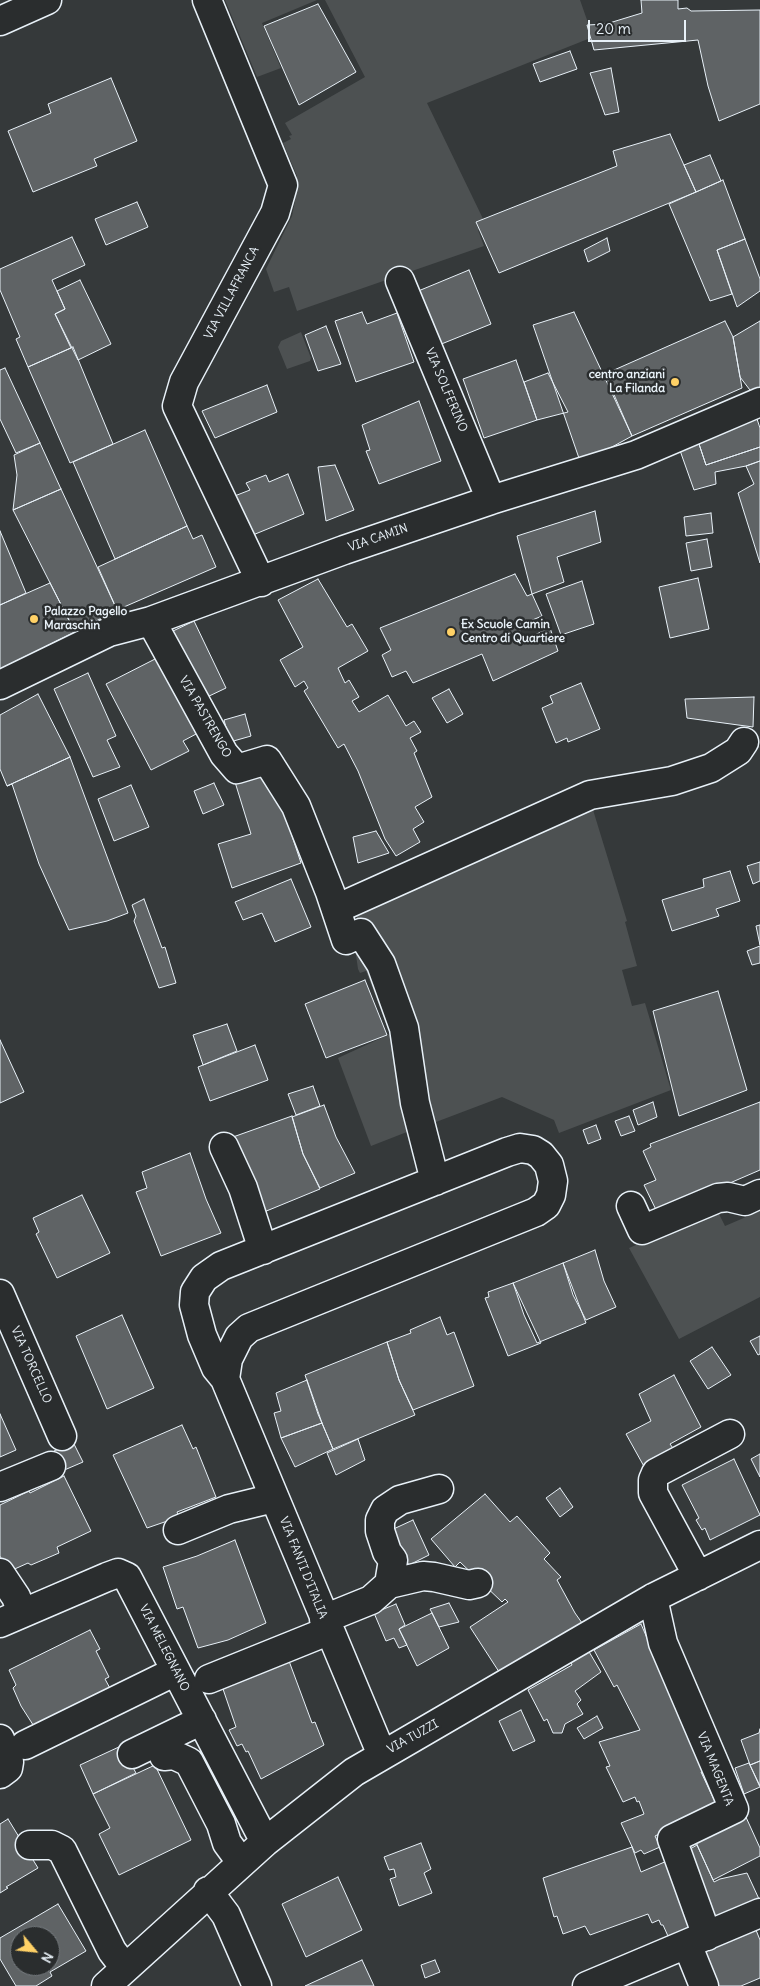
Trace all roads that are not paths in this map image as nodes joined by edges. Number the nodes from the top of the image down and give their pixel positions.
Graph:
1 (47, 0) edge
2 (207, 0) edge
3 (0, 21) edge
4 (400, 281) dead end
5 (760, 402) edge
6 (491, 500) junction
7 (260, 582) junction
8 (151, 621) junction
9 (0, 685) edge
10 (744, 742) dead end
11 (336, 909) junction
12 (224, 1146) dead end
13 (436, 1181) junction
14 (760, 1194) edge
15 (631, 1206) dead end
16 (262, 1250) junction
17 (0, 1294) edge
18 (198, 1320) junction
19 (239, 1337) junction
20 (225, 1379) junction
21 (730, 1434) dead end
22 (62, 1436) dead end
23 (51, 1466) dead end
24 (0, 1487) edge
25 (439, 1489) dead end
26 (274, 1498) junction
27 (178, 1530) dead end
28 (760, 1545) edge
29 (0, 1573) edge
30 (698, 1576) junction
31 (478, 1583) dead end
32 (389, 1584) junction
33 (653, 1598) junction
34 (6, 1618) edge
35 (324, 1622) junction
36 (212, 1669) dead end
37 (176, 1671) junction
38 (202, 1720) junction
39 (12, 1742) edge
40 (132, 1754) dead end
41 (382, 1755) junction
42 (164, 1756) dead end
43 (0, 1774) edge
44 (265, 1842) junction
45 (30, 1845) dead end
46 (241, 1862) junction
47 (208, 1891) junction
48 (760, 1913) edge
49 (697, 1940) junction
50 (115, 1977) edge
51 (257, 1986) edge
52 (588, 1986) edge
53 (704, 1986) edge

1 - 3 street
2 - 7 street, VIA VILLAFRANCA
4 - 6 street, VIA SOLFERINO
5 - 6 street, VIA CAMIN
6 - 7 street, VIA CAMIN
7 - 8 street, VIA CAMIN
8 - 9 street, VIA CAMIN
8 - 11 street, VIA PASTRENGO
10 - 11 street
11 - 13 street, VIA PASTRENGO
12 - 16 street
13 - 16 street, VIA FANTI D'ITALIA
13 - 19 street, VIA FANTI D'ITALIA
14 - 15 street
16 - 18 street, VIA FANTI D'ITALIA
17 - 22 street, VIA TORCELLO
18 - 19 street
18 - 20 street, VIA FANTI D'ITALIA
19 - 20 street
20 - 26 street, VIA FANTI D'ITALIA
21 - 30 street
23 - 24 street
25 - 32 street
26 - 27 street
26 - 35 street, VIA FANTI D'ITALIA
28 - 30 street, VIA TUZZI
29 - 34 street
30 - 33 street, VIA TUZZI
31 - 32 street
32 - 35 street
33 - 41 street, VIA TUZZI
33 - 49 street, VIA MAGENTA
34 - 37 street, VIA MELEGNANO
35 - 36 street
35 - 41 street, VIA FANTI D'ITALIA
37 - 38 street, VIA MELEGNANO
37 - 39 street
38 - 40 street
38 - 44 street, VIA MELEGNANO
39 - 43 street
41 - 44 street, VIA TUZZI
42 - 46 street
44 - 46 street, VIA TUZZI
45 - 50 street
46 - 47 street, VIA TUZZI
47 - 50 street, VIA TUZZI
47 - 51 street
48 - 49 street
49 - 52 street
49 - 53 street

